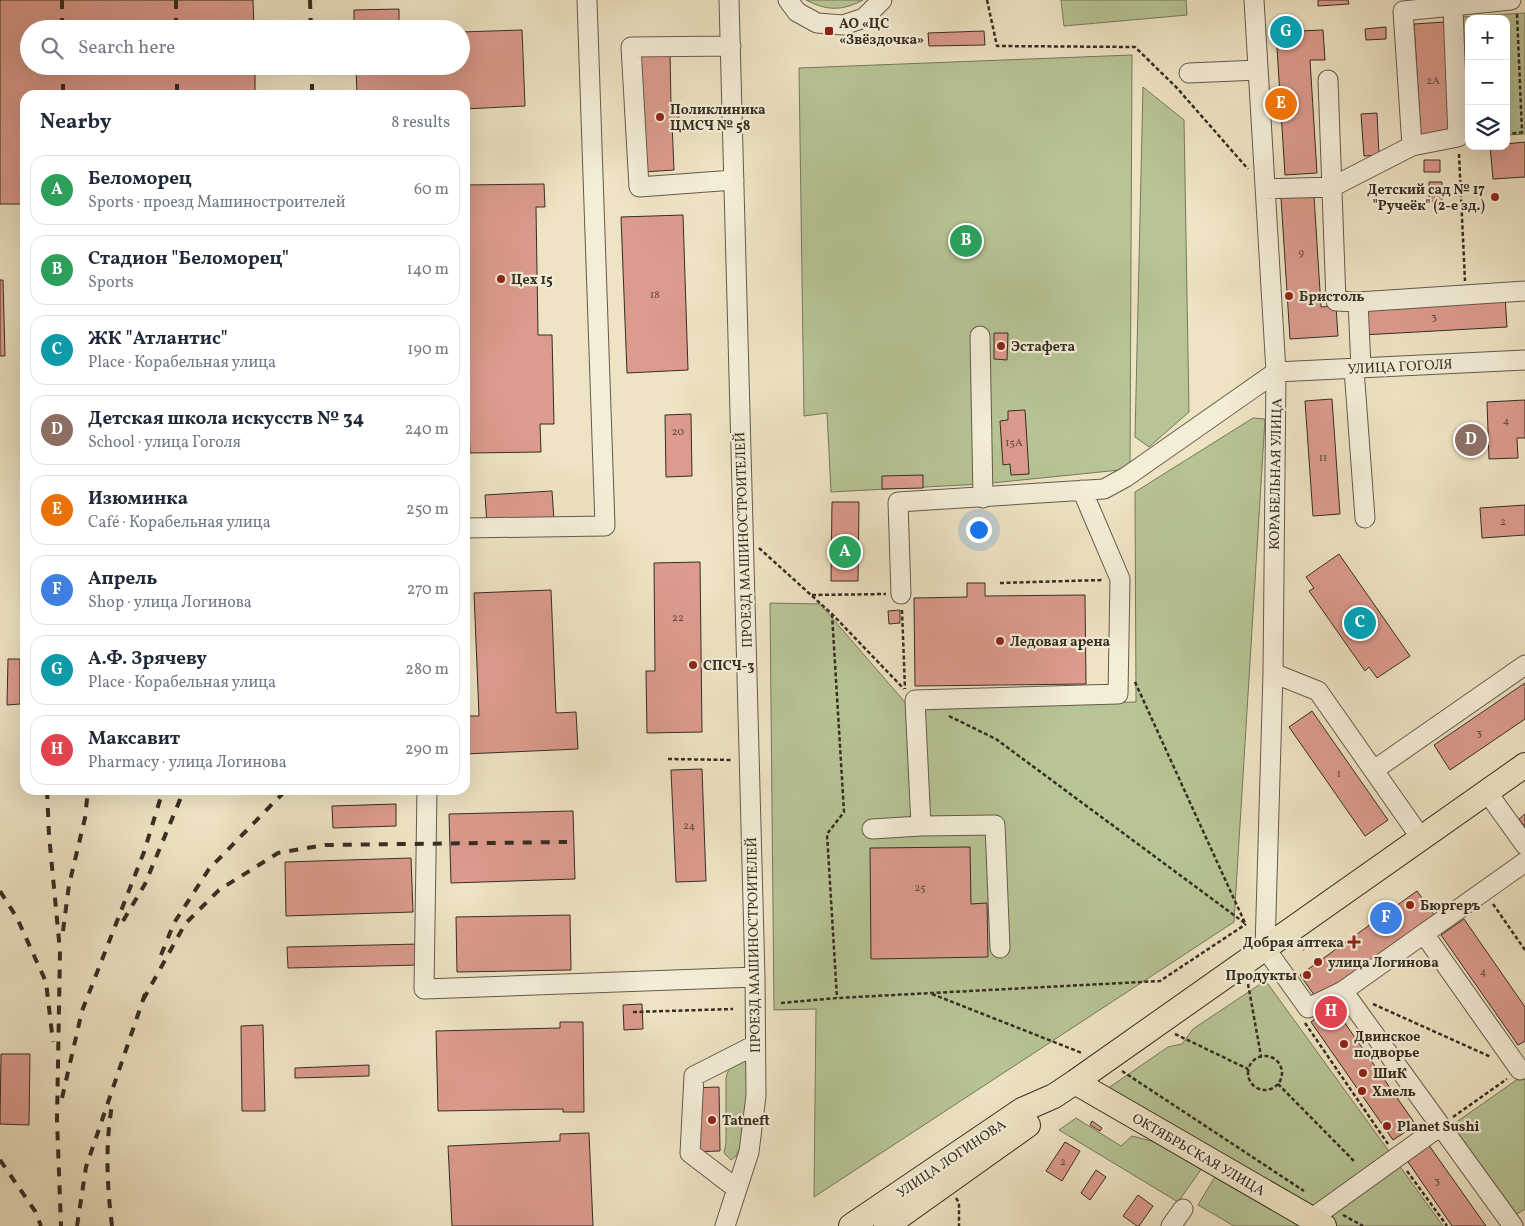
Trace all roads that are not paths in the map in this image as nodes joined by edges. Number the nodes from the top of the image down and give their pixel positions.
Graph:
1 (587, 0) edge
2 (729, 0) edge
3 (788, 0) edge
4 (882, 0) edge
5 (1254, 0) edge
6 (1514, 5) edge
7 (1452, 8) junction
8 (731, 46) junction
9 (1258, 70) junction
10 (1189, 74) dead end
11 (1328, 80) dead end
12 (1412, 146) junction
13 (734, 180) junction
14 (1332, 187) junction
15 (1265, 189) junction
16 (1525, 290) edge
17 (1358, 302) junction
18 (980, 336) dead end
19 (1525, 360) edge
20 (1358, 368) junction
21 (1276, 372) junction
22 (1082, 490) junction
23 (983, 498) junction
24 (1365, 518) dead end
25 (470, 528) edge
26 (901, 594) road end
27 (1525, 666) edge
28 (1273, 673) junction
29 (1525, 765) edge
30 (1374, 770) junction
31 (1487, 792) junction
32 (427, 795) edge
33 (921, 826) junction
34 (872, 829) dead end
35 (1421, 838) junction
36 (1525, 845) edge
37 (1525, 862) edge
38 (1424, 934) junction
39 (1000, 948) dead end
40 (1265, 948) junction
41 (755, 977) junction
42 (1343, 991) junction
43 (755, 1045) junction
44 (1520, 1070) road end
45 (1075, 1082) junction
46 (1054, 1096) junction
47 (1439, 1127) junction
48 (738, 1189) junction
49 (1183, 1209) dead end
50 (1321, 1217) edge
51 (725, 1226) edge
52 (851, 1226) edge
53 (886, 1226) edge
54 (1171, 1226) edge
55 (1513, 1226) edge

1 - 25 street
2 - 8 street, ПРОЕЗД МАШИНОСТРОИТЕЛЕЙ
3 - 4 street
5 - 9 street, КОРАБЕЛЬНАЯ УЛИЦА
6 - 7 street
7 - 12 street
7 - 12 street
8 - 13 street, ПРОЕЗД МАШИНОСТРОИТЕЛЕЙ
8 - 13 street
9 - 10 street
9 - 15 street, КОРАБЕЛЬНАЯ УЛИЦА
11 - 14 street
12 - 14 street
13 - 41 street, ПРОЕЗД МАШИНОСТРОИТЕЛЕЙ
14 - 15 street
14 - 17 street
15 - 21 street, КОРАБЕЛЬНАЯ УЛИЦА
16 - 17 street
17 - 20 street
18 - 23 street
19 - 20 street, УЛИЦА ГОГОЛЯ
20 - 21 street, УЛИЦА ГОГОЛЯ
20 - 24 street
21 - 22 street
21 - 28 street, КОРАБЕЛЬНАЯ УЛИЦА
22 - 23 street
22 - 33 street
23 - 26 street
27 - 30 street
28 - 30 street
28 - 40 street, КОРАБЕЛЬНАЯ УЛИЦА
29 - 31 main road, УЛИЦА ЛОГИНОВА
30 - 35 street
31 - 35 main road, УЛИЦА ЛОГИНОВА
31 - 36 street
32 - 41 street
33 - 34 street
33 - 39 street
35 - 40 main road, УЛИЦА ЛОГИНОВА
37 - 38 street
38 - 42 street
38 - 44 street
40 - 42 street
40 - 45 main road, УЛИЦА ЛОГИНОВА
41 - 43 street, ПРОЕЗД МАШИНОСТРОИТЕЛЕЙ
42 - 47 street
43 - 48 street, ПРОЕЗД МАШИНОСТРОИТЕЛЕЙ
43 - 48 street
45 - 46 main road, УЛИЦА ЛОГИНОВА
45 - 50 main road, ОКТЯБРЬСКАЯ УЛИЦА
46 - 52 main road, УЛИЦА ЛОГИНОВА
46 - 53 main road, УЛИЦА ЛОГИНОВА
47 - 50 street
47 - 55 street
48 - 51 street, ПРОЕЗД МАШИНОСТРОИТЕЛЕЙ
49 - 54 street

